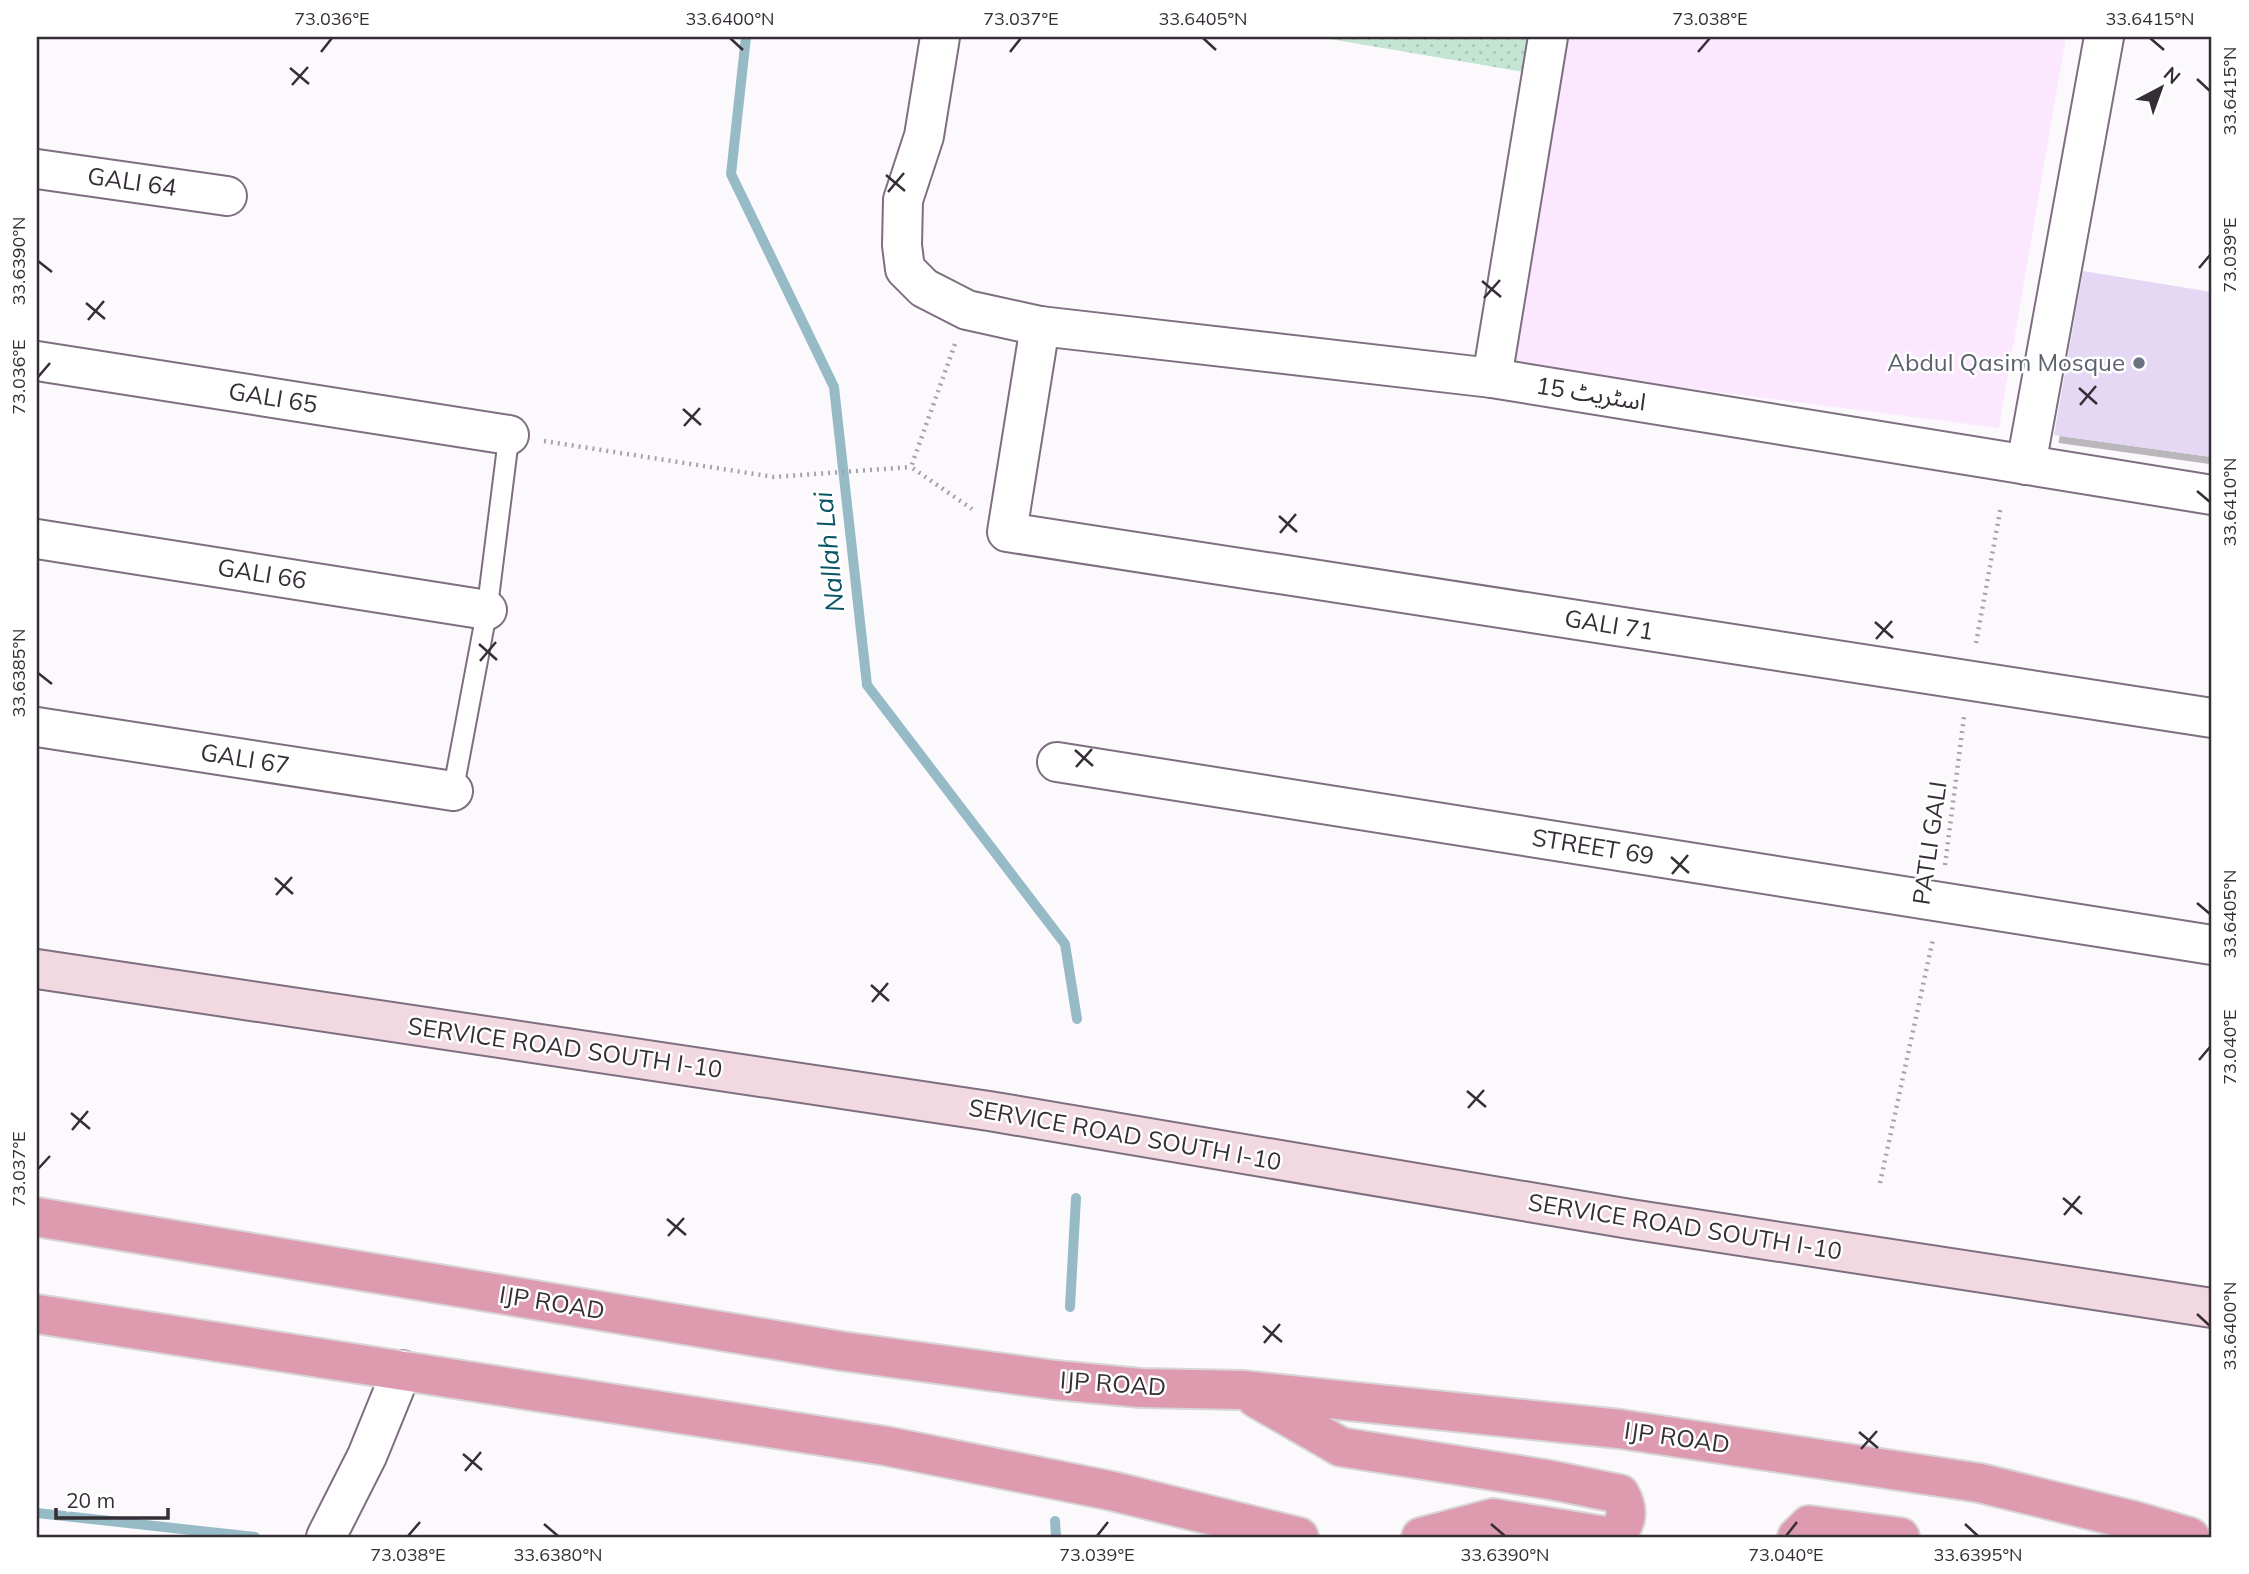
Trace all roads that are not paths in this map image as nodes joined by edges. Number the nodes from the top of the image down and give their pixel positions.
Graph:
1 (940, 37) edge
2 (1548, 37) edge
3 (2104, 37) edge
4 (37, 169) edge
5 (227, 196) dead end
6 (1040, 326) junction
7 (37, 361) edge
8 (1492, 378) junction
9 (509, 435) joint
10 (2026, 465) junction
11 (2212, 495) edge
12 (37, 539) edge
13 (487, 610) junction
14 (2212, 718) edge
15 (37, 727) edge
16 (1057, 762) dead end
17 (453, 791) joint
18 (2212, 945) edge
19 (37, 970) edge
20 (37, 1217) edge
21 (2212, 1308) edge
22 (37, 1314) edge
23 (402, 1370) junction
24 (1242, 1390) junction
25 (326, 1537) edge
26 (1299, 1537) edge
27 (1421, 1537) edge
28 (1797, 1537) edge
29 (1900, 1537) edge
30 (2190, 1537) edge

1 - 6 street, اسٹریٹ 15
2 - 8 street
3 - 10 street
4 - 5 street, GALI 64
6 - 8 street, اسٹریٹ 15
6 - 14 street, GALI 71
7 - 9 street, GALI 65
8 - 10 street, اسٹریٹ 15
9 - 13 lane
10 - 11 street, اسٹریٹ 15
12 - 13 street, GALI 66
13 - 17 lane
15 - 17 street, GALI 67
16 - 18 street, STREET 69
19 - 21 main road, SERVICE ROAD SOUTH I-10
20 - 24 highway, IJP ROAD
22 - 23 highway
23 - 25 street
23 - 26 highway
24 - 27 highway
24 - 30 highway, IJP ROAD
28 - 29 highway

